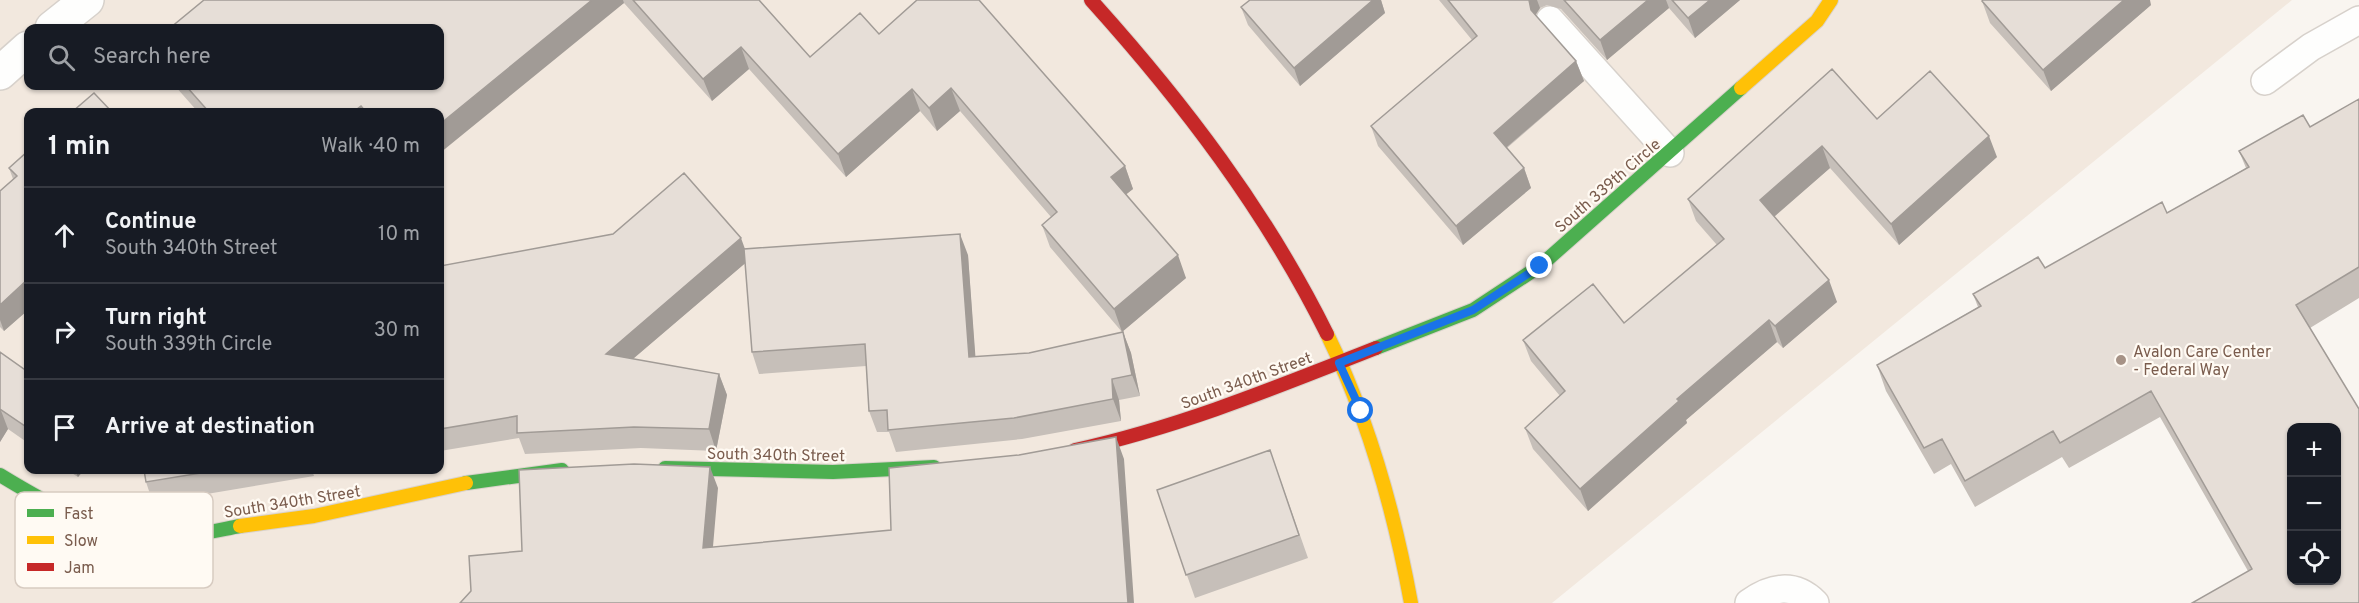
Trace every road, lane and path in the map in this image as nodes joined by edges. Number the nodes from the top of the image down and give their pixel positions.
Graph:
1 (87, 0) edge
2 (1092, 0) edge
3 (1831, 0) edge
4 (1550, 20) dead end
5 (2359, 20) edge
6 (57, 24) edge
7 (2265, 81) dead end
8 (1670, 153) junction
9 (1339, 363) junction
10 (1058, 453) edge
11 (953, 465) edge
12 (653, 467) edge
13 (571, 469) edge
14 (0, 475) edge
15 (28, 492) edge
16 (213, 530) edge
17 (1411, 603) edge
18 (1749, 603) edge
19 (1815, 603) edge

1 - 6 street
2 - 9 street, South 340th Street
3 - 8 street, South 339th Circle
4 - 8 lane
5 - 7 lane
8 - 9 street, South 339th Circle
9 - 10 street, South 340th Street
9 - 17 street, South 340th Street
11 - 12 street, South 340th Street
13 - 16 street, South 340th Street
14 - 15 street, South 340th Street
18 - 19 lane

